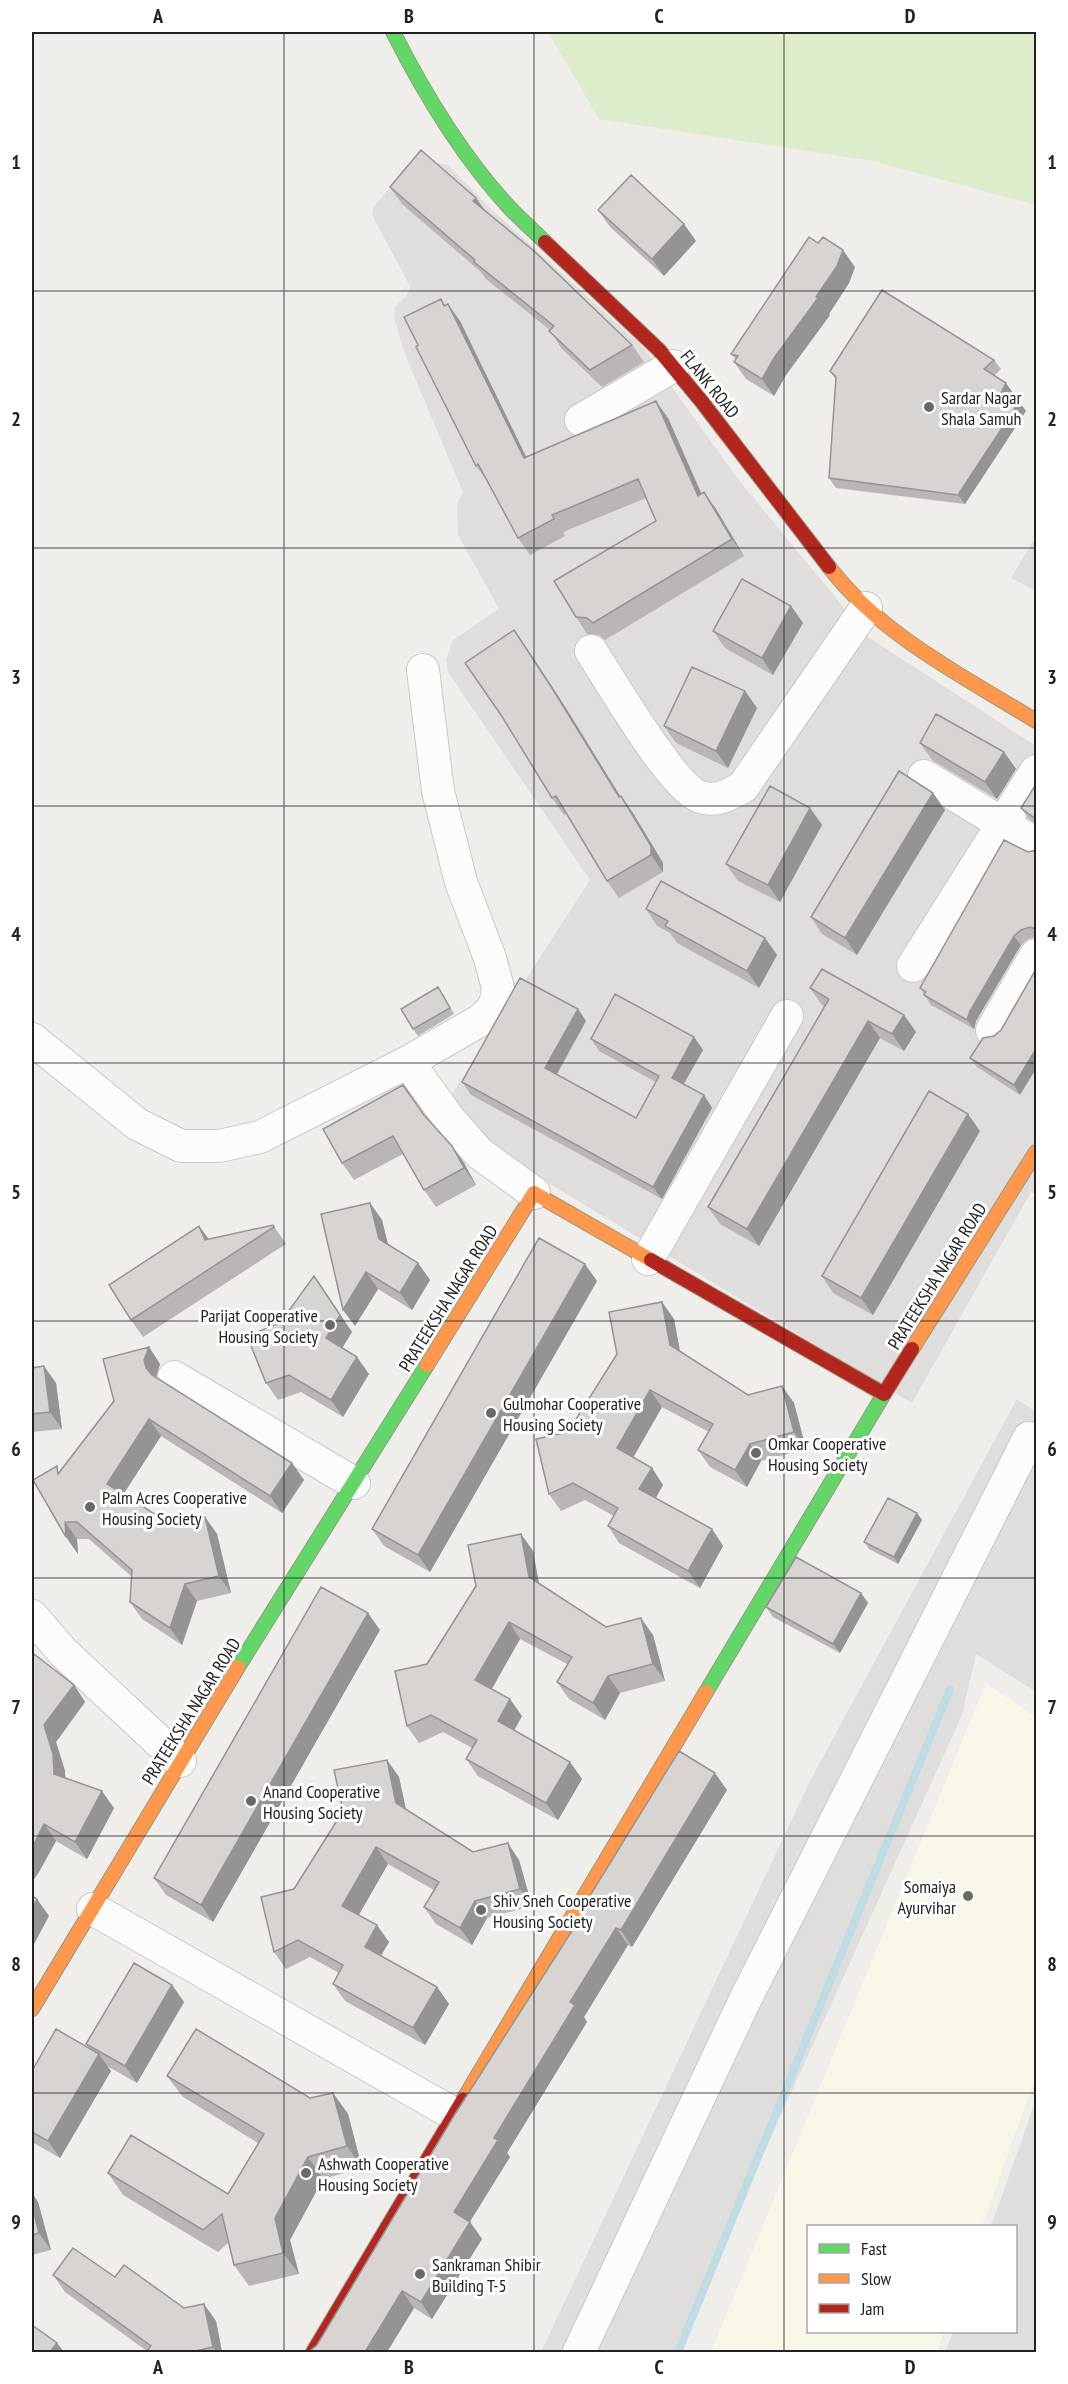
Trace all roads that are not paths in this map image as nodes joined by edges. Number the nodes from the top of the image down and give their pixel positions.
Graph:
1 (393, 32) edge
2 (673, 366) junction
3 (581, 420) dead end
4 (866, 608) junction
5 (591, 651) edge
6 (423, 670) dead end
7 (1036, 721) edge
8 (1036, 771) edge
9 (924, 776) edge
10 (1002, 822) junction
11 (1036, 844) edge
12 (1036, 955) edge
13 (913, 966) dead end
14 (787, 1016) dead end
15 (992, 1030) dead end
16 (32, 1039) edge
17 (408, 1062) junction
18 (1036, 1152) edge
19 (534, 1193) junction
20 (648, 1259) junction
21 (174, 1377) dead end
22 (884, 1394) junction
23 (1029, 1438) dead end
24 (354, 1483) junction
25 (32, 1616) edge
26 (180, 1761) junction
27 (93, 1909) junction
28 (32, 2009) edge
29 (454, 2114) junction
30 (313, 2352) edge
31 (579, 2352) edge

1 - 2 street, FLANK ROAD
2 - 3 street
2 - 4 street, FLANK ROAD
4 - 5 street
4 - 7 street, FLANK ROAD
6 - 17 street
8 - 10 street
9 - 10 street
10 - 11 street
10 - 13 street
12 - 15 street
14 - 20 street
16 - 17 street
17 - 19 street
18 - 22 street, PRATEEKSHA NAGAR ROAD
19 - 20 street
19 - 24 street, PRATEEKSHA NAGAR ROAD
20 - 22 street
21 - 24 street
22 - 29 street, PRATEEKSHA NAGAR ROAD
23 - 31 street
24 - 26 street, PRATEEKSHA NAGAR ROAD
25 - 26 street
26 - 27 street, PRATEEKSHA NAGAR ROAD
27 - 28 street, PRATEEKSHA NAGAR ROAD
27 - 29 street
29 - 30 street, PRATEEKSHA NAGAR ROAD

